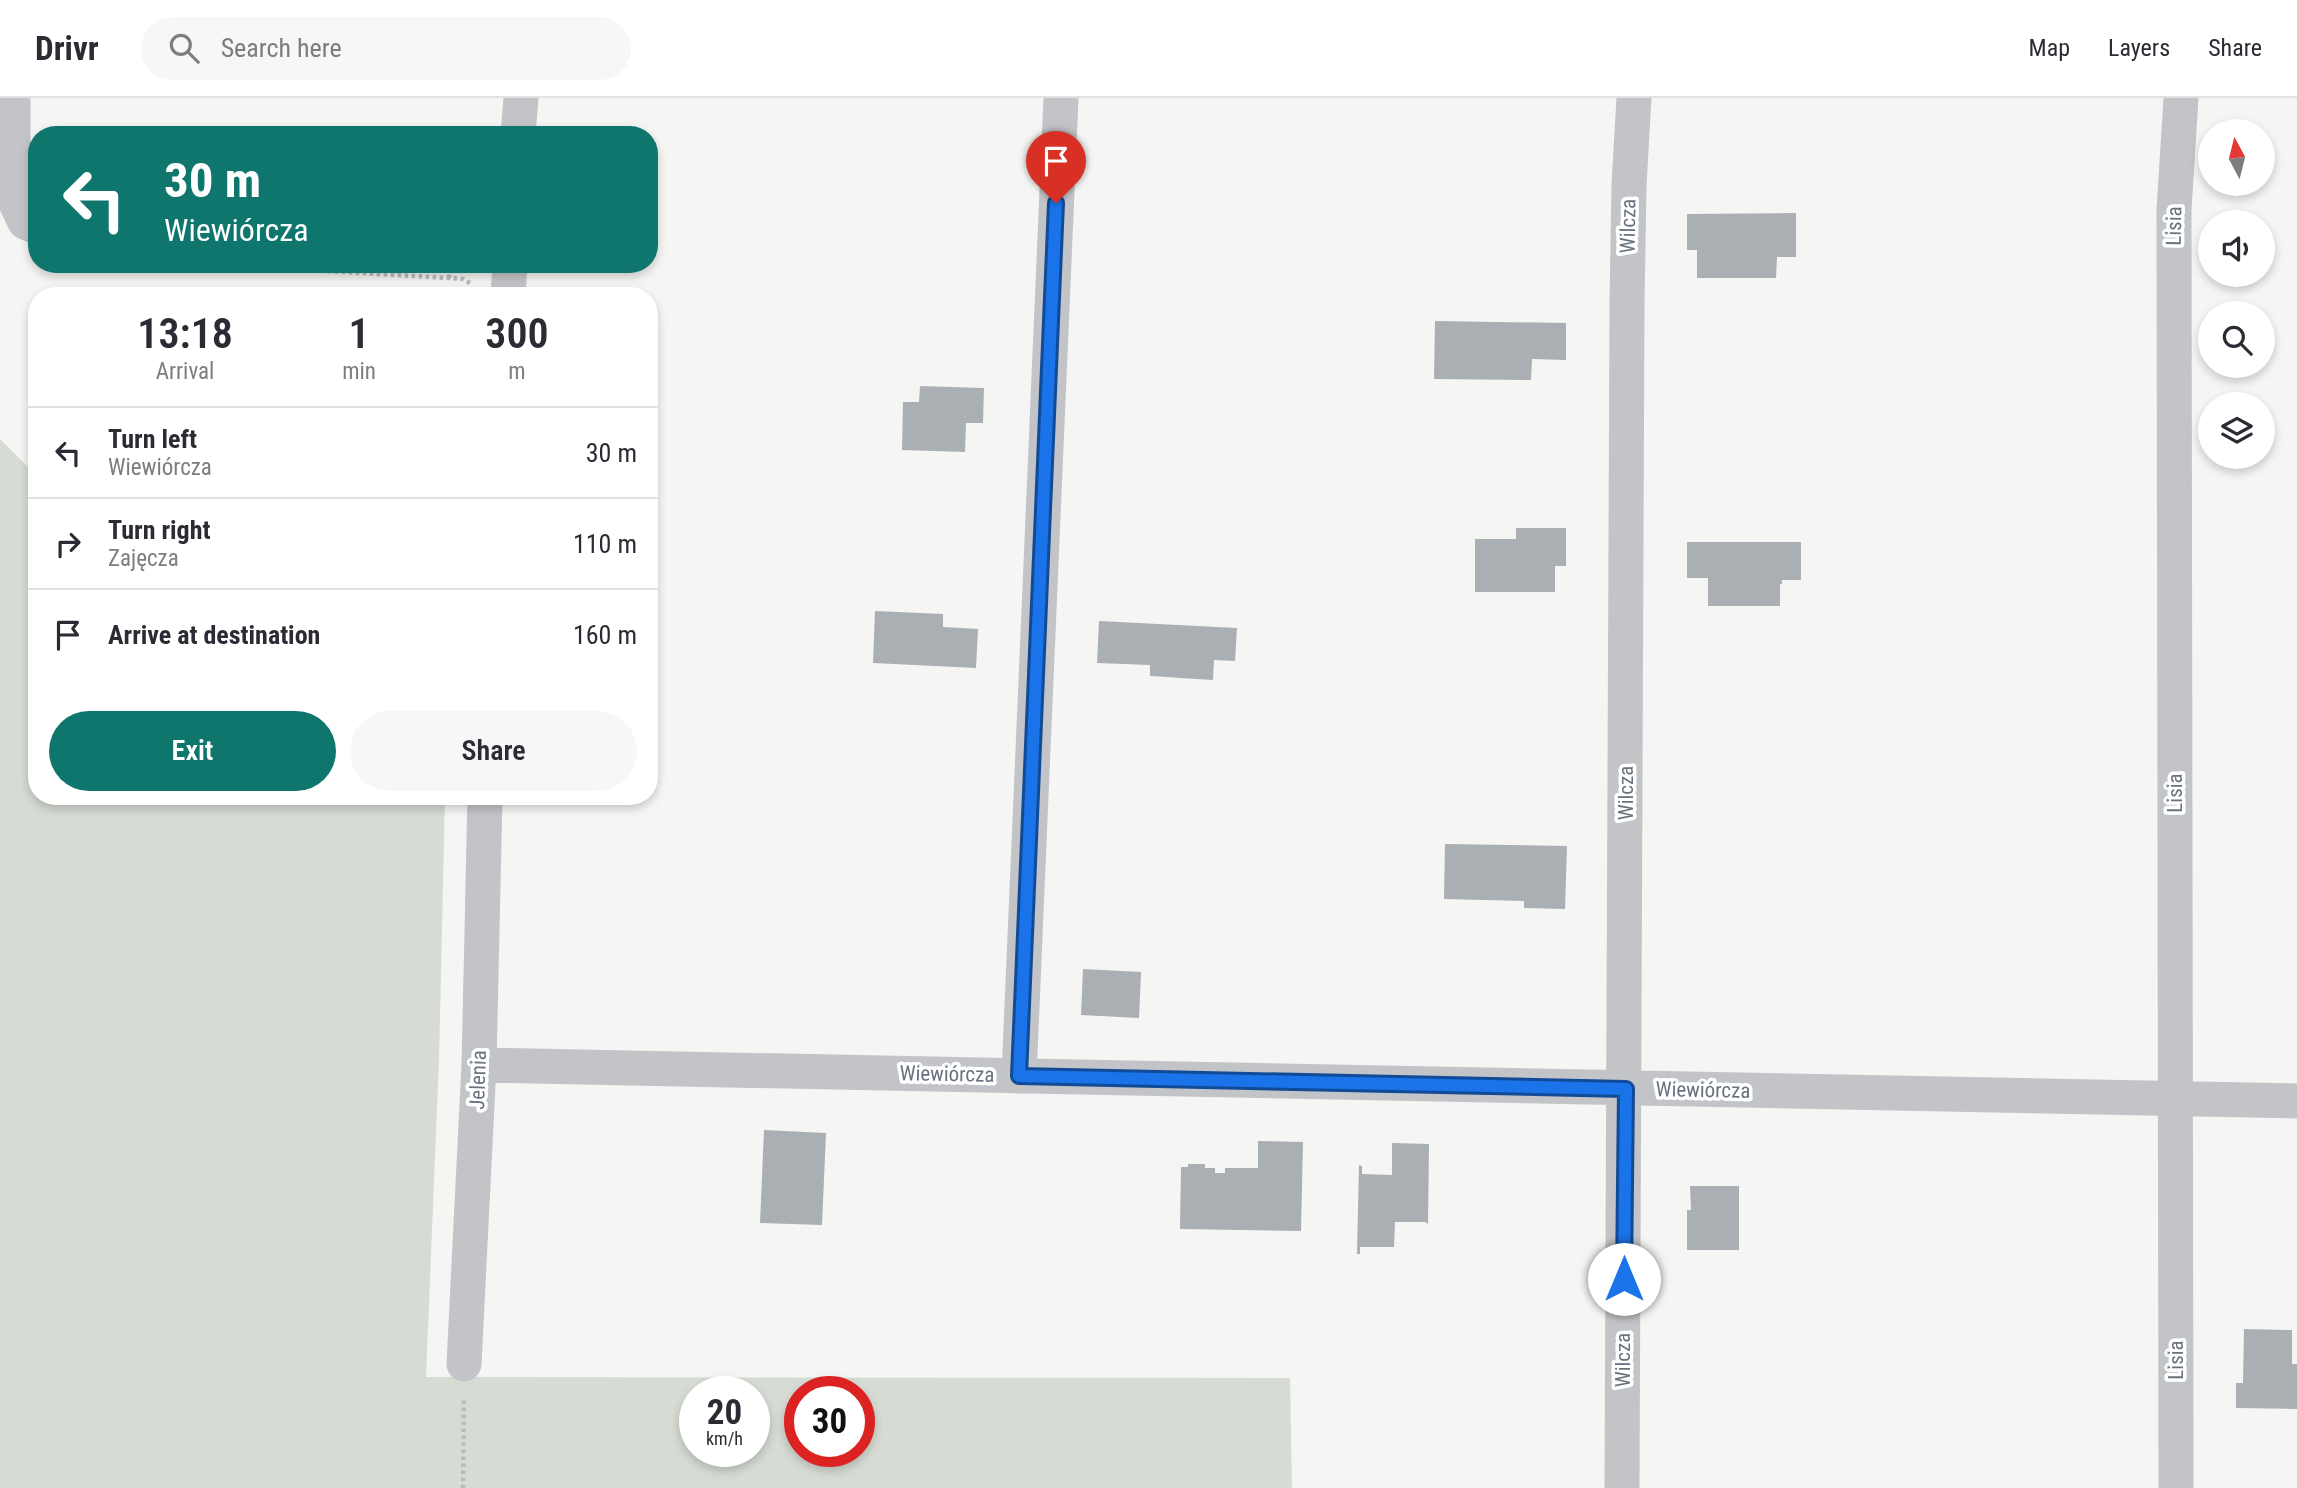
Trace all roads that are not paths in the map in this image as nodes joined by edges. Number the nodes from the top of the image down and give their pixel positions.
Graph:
1 (13, 98) edge
2 (521, 98) edge
3 (1060, 98) edge
4 (1634, 98) edge
5 (2181, 98) edge
6 (519, 126) edge
7 (28, 223) edge
8 (485, 805) edge
9 (479, 1065) junction
10 (1019, 1076) junction
11 (1626, 1089) junction
12 (2176, 1099) junction
13 (2297, 1101) edge
14 (464, 1364) road end
15 (1622, 1488) edge
16 (2176, 1488) edge

1 - 7 street
2 - 6 street
3 - 10 street
4 - 11 street, Wilcza
5 - 12 street, Lisia
8 - 9 street, Jelenia
9 - 10 street, Wiewiórcza
9 - 14 street, Jelenia
10 - 11 street, Wiewiórcza
11 - 12 street, Wiewiórcza
11 - 15 street, Wilcza
12 - 13 street, Wiewiórcza
12 - 16 street, Lisia

